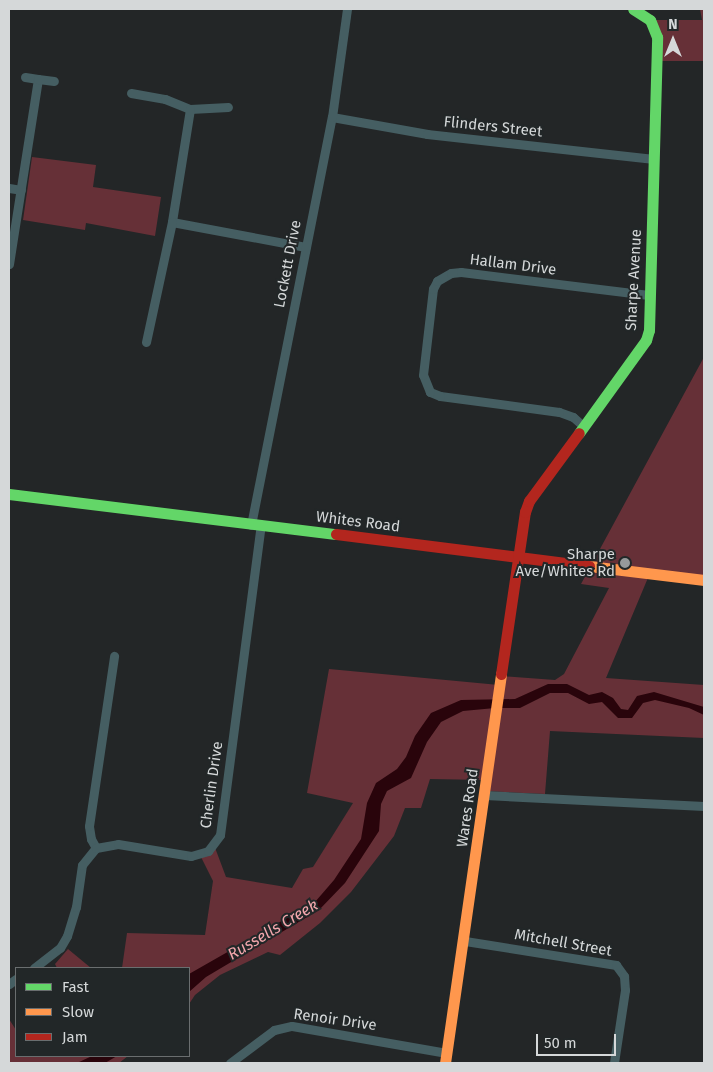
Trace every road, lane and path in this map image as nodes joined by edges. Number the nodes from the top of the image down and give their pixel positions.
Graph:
1 (347, 9) edge
2 (633, 9) edge
3 (25, 77) dead end
4 (38, 79) junction
5 (54, 81) dead end
6 (131, 93) dead end
7 (228, 108) dead end
8 (190, 109) junction
9 (332, 117) junction
10 (652, 158) junction
11 (9, 188) edge
12 (21, 190) junction
13 (172, 222) junction
14 (306, 246) junction
15 (9, 264) edge
16 (649, 296) junction
17 (146, 342) dead end
18 (582, 425) junction
19 (9, 494) edge
20 (256, 525) junction
21 (517, 556) junction
22 (704, 580) edge
23 (114, 656) dead end
24 (485, 795) junction
25 (704, 806) edge
26 (96, 848) junction
27 (465, 941) junction
28 (35, 967) edge
29 (446, 1058) edge
30 (230, 1063) edge
31 (614, 1063) edge

1 - 9 street, Lockett Drive
2 - 10 street, Sharpe Avenue
3 - 4 street
4 - 5 street
4 - 12 street
6 - 8 street
7 - 8 street
8 - 13 street
9 - 10 street, Flinders Street
9 - 14 street, Lockett Drive
10 - 16 street, Sharpe Avenue
11 - 12 street
12 - 15 street
13 - 14 street
13 - 17 street
14 - 20 street, Lockett Drive
16 - 18 street, Sharpe Avenue
16 - 18 street, Hallam Drive
18 - 21 street, Sharpe Avenue
19 - 20 street, Whites Road
20 - 21 street, Whites Road
20 - 26 street, Cherlin Drive
21 - 22 street, Whites Road
21 - 24 street, Wares Road
23 - 26 street
24 - 25 street
24 - 27 street, Wares Road
26 - 28 street
27 - 29 street, Wares Road
27 - 31 street, Mitchell Street
29 - 30 street, Renoir Drive

